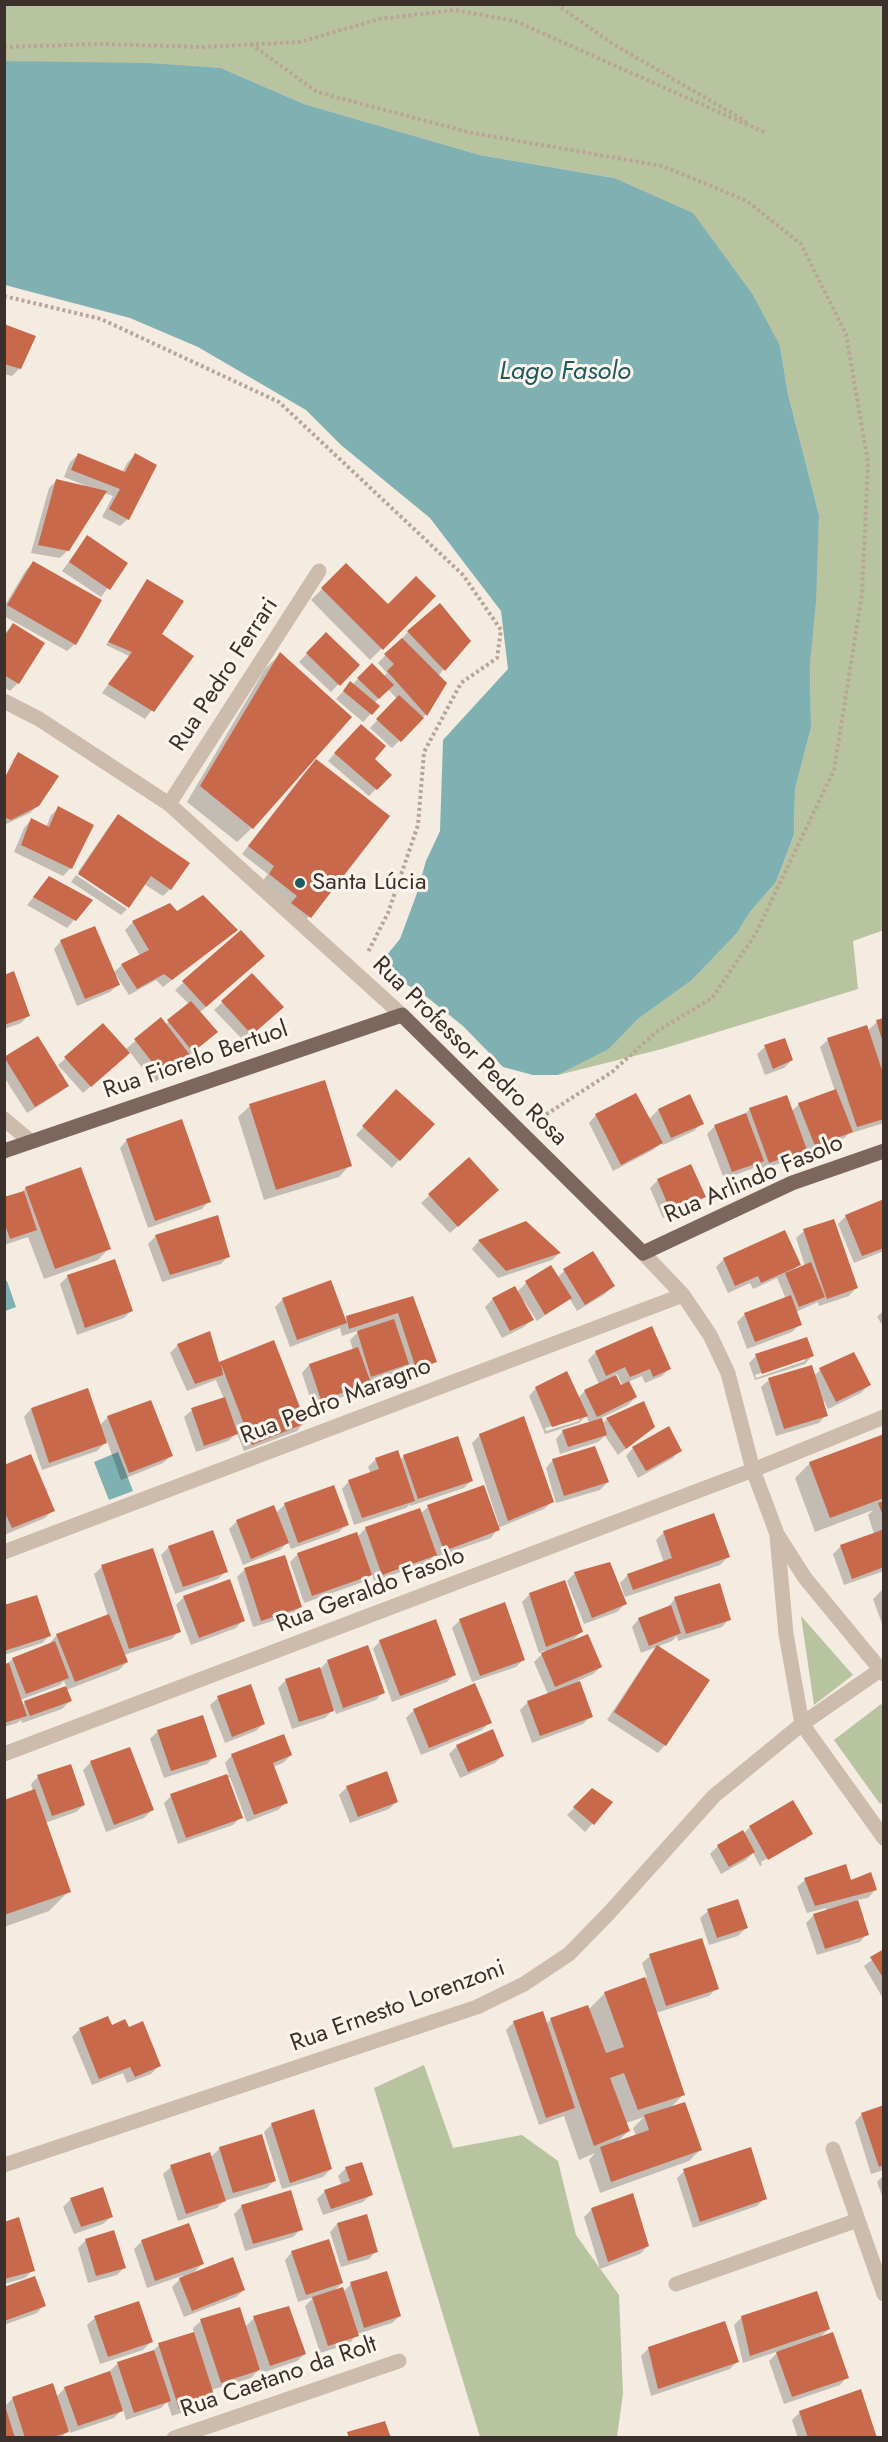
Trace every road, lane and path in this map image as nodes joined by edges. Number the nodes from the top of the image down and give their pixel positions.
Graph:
1 (556, 4) edge
2 (251, 44) junction
3 (4, 47) edge
4 (319, 571) dead end
5 (4, 701) edge
6 (169, 804) junction
7 (402, 1015) junction
8 (4, 1119) edge
9 (520, 1131) junction
10 (30, 1141) junction
11 (884, 1150) edge
12 (4, 1151) edge
13 (643, 1253) junction
14 (683, 1295) junction
15 (884, 1417) edge
16 (753, 1470) junction
17 (777, 1534) junction
18 (4, 1552) edge
19 (882, 1672) edge
20 (802, 1724) junction
21 (4, 1754) edge
22 (884, 1838) edge
23 (832, 2149) dead end
24 (4, 2165) edge
25 (858, 2220) junction
26 (676, 2284) dead end
27 (884, 2294) edge
28 (399, 2361) dead end
29 (174, 2438) edge

1 - 2 path
2 - 3 path
2 - 9 path
4 - 6 street, Rua Pedro Ferrari
5 - 6 street, Rua Professor Pedro Rosa
6 - 7 street, Rua Professor Pedro Rosa
7 - 9 main road, Rua Professor Pedro Rosa
7 - 10 main road, Rua Fiorelo Bertuol
8 - 10 street
9 - 13 main road, Rua Professor Pedro Rosa
10 - 12 main road, Rua Fiorelo Bertuol
11 - 13 main road, Rua Arlindo Fasolo
13 - 14 street, Rua Professor Pedro Rosa
14 - 16 street, Rua Professor Pedro Rosa
14 - 18 street, Rua Pedro Maragno
15 - 16 street, Rua Geraldo Fasolo
16 - 17 street, Rua Professor Pedro Rosa
16 - 21 street, Rua Geraldo Fasolo
17 - 19 street
17 - 20 street
19 - 20 street, Rua Ernesto Lorenzoni
20 - 22 street
20 - 24 street, Rua Ernesto Lorenzoni
23 - 25 street
25 - 26 street
25 - 27 street
28 - 29 street, Rua Caetano da Rolt

